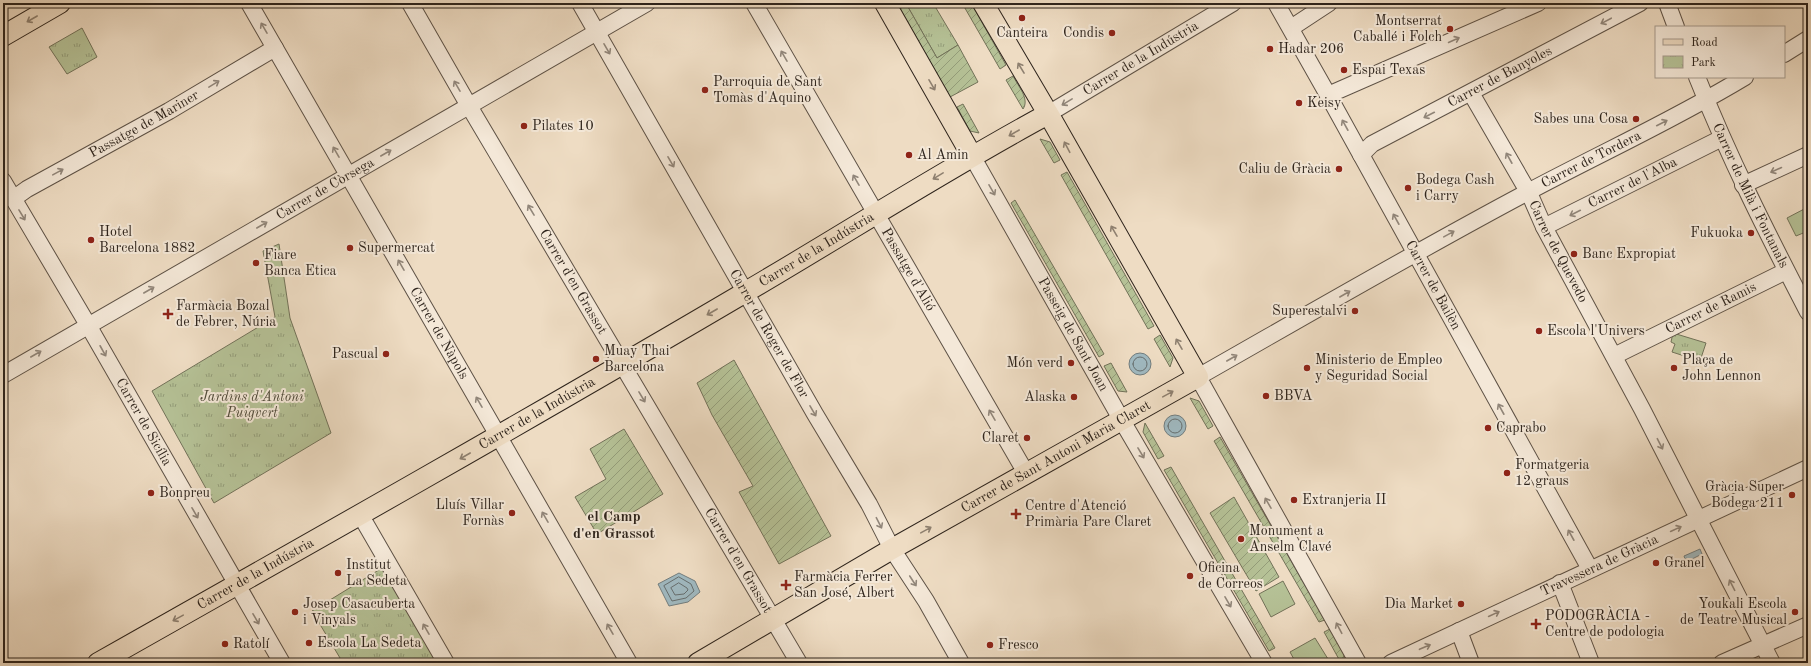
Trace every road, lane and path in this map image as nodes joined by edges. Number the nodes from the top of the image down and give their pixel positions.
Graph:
1 (60, 3) edge
2 (249, 3) edge
3 (410, 3) edge
4 (580, 3) edge
5 (647, 3) edge
6 (754, 3) edge
7 (885, 3) edge
8 (983, 3) edge
9 (1233, 3) edge
10 (1276, 3) edge
11 (1329, 3) edge
12 (1538, 3) edge
13 (1640, 3) edge
14 (1667, 3) edge
15 (1676, 26) edge
16 (1291, 28) junction
17 (597, 32) junction
18 (3, 36) edge
19 (1808, 39) edge
20 (276, 48) junction
21 (1785, 53) edge
22 (1697, 78) edge
23 (1743, 78) edge
24 (1472, 93) junction
25 (1328, 94) junction
26 (1706, 101) junction
27 (469, 106) junction
28 (1048, 114) junction
29 (1722, 138) junction
30 (1361, 155) junction
31 (1808, 155) edge
32 (972, 156) junction
33 (349, 175) junction
34 (3, 181) edge
35 (1743, 185) junction
36 (1528, 192) junction
37 (13, 199) junction
38 (876, 214) junction
39 (1544, 228) junction
40 (1415, 253) junction
41 (1786, 270) junction
42 (745, 292) junction
43 (1808, 312) edge
44 (88, 325) junction
45 (1614, 356) junction
46 (622, 364) junction
47 (3, 375) edge
48 (1198, 377) junction
49 (1122, 419) junction
50 (498, 436) junction
51 (1808, 468) edge
52 (1026, 474) junction
53 (361, 516) junction
54 (1698, 519) junction
55 (892, 549) junction
56 (1590, 569) junction
57 (1560, 583) junction
58 (237, 585) junction
59 (772, 618) junction
60 (1808, 624) edge
61 (1459, 631) junction
62 (1763, 645) junction
63 (98, 663) edge
64 (282, 663) edge
65 (446, 663) edge
66 (629, 663) edge
67 (698, 663) edge
68 (799, 663) edge
69 (962, 663) edge
70 (1264, 663) edge
71 (1358, 663) edge
72 (1391, 663) edge
73 (1471, 663) edge
74 (1591, 663) edge
75 (1722, 663) edge
76 (1772, 663) edge

1 -> 18 main road
20 -> 2 street, Carrer de Nàpols
27 -> 3 street, Carrer d'en Grassot
4 - 17 street, Carrer de Roger de Flor
5 - 17 street, Carrer de Còrsega
38 -> 6 street, Passatge d'Alió
7 -> 32 main road, Passeig de Sant Joan
28 -> 8 main road
9 -> 28 street, Carrer de la Indústria
10 - 16 street, Carrer de Bailèn
11 - 16 street
25 -> 12 street
13 -> 24 street, Carrer de Banyoles
14 - 15 street
16 - 25 street, Carrer de Bailèn
17 - 27 street, Carrer de Còrsega
17 -> 42 street, Carrer de Roger de Flor
19 - 21 street
33 -> 20 street, Carrer de Nàpols
37 -> 20 street, Passatge de Mariner
22 - 26 street, Carrer de Milà i Fontanals
23 - 26 street, Carrer de Tordera
24 -> 30 street, Carrer de Banyoles
36 -> 24 street, Carrer de Quevedo
30 -> 25 street, Carrer de Bailèn
26 - 29 street, Carrer de Milà i Fontanals
36 -> 26 street, Carrer de Tordera
33 -> 27 street, Carrer de Còrsega
46 -> 27 street, Carrer d'en Grassot
28 -> 32 main road, Carrer de la Indústria
48 -> 28 main road
29 - 35 street, Carrer de Milà i Fontanals
29 -> 39 street, Carrer de l'Alba
40 -> 30 street, Carrer de Bailèn
31 -> 35 street
32 -> 38 main road, Carrer de la Indústria
32 -> 49 street, Passeig de Sant Joan
44 -> 33 street, Carrer de Còrsega
50 -> 33 street, Carrer de Nàpols
34 - 37 street, Carrer de Sicília
35 - 41 street, Carrer de Milà i Fontanals
36 - 39 street, Carrer de Quevedo
40 -> 36 street, Carrer de Tordera
37 -> 44 street, Carrer de Sicília
38 - 42 main road, Carrer de la Indústria
52 -> 38 street, Passatge d'Alió
39 - 45 street, Carrer de Quevedo
48 -> 40 street, Carrer de Sant Antoni Maria Claret
56 -> 40 street, Carrer de Bailèn
41 - 43 street, Carrer de Milà i Fontanals
41 - 45 street, Carrer de Ramis
42 -> 46 main road, Carrer de la Indústria
42 -> 55 street, Carrer de Roger de Flor
47 -> 44 street, Carrer de Còrsega
44 -> 58 street, Carrer de Sicília
45 -> 54 street, Carrer de Quevedo
46 - 50 main road, Carrer de la Indústria
46 -> 59 street, Carrer d'en Grassot
49 -> 48 main road, Carrer de Sant Antoni Maria Claret
71 -> 48 street
49 - 52 main road, Carrer de Sant Antoni Maria Claret
49 -> 70 street, Passeig de Sant Joan
50 -> 53 main road, Carrer de la Indústria
66 -> 50 street, Carrer de Nàpols
51 - 54 street, Travessera de Gràcia
55 -> 52 main road, Carrer de Sant Antoni Maria Claret
53 - 58 main road, Carrer de la Indústria
65 -> 53 street
56 -> 54 street, Travessera de Gràcia
62 -> 54 street, Carrer de Quevedo
55 - 59 main road, Carrer de Sant Antoni Maria Claret
55 -> 69 street, Carrer de Roger de Flor
56 - 57 street, Travessera de Gràcia
61 -> 57 street, Travessera de Gràcia
57 - 74 street
58 -> 63 main road, Carrer de la Indústria
58 -> 64 street, Carrer de Sicília
59 - 67 main road, Carrer de Sant Antoni Maria Claret
59 - 68 street, Carrer d'en Grassot
60 - 62 street
72 -> 61 street, Travessera de Gràcia
61 - 73 street
62 - 75 street
62 - 76 street, Carrer de Quevedo

